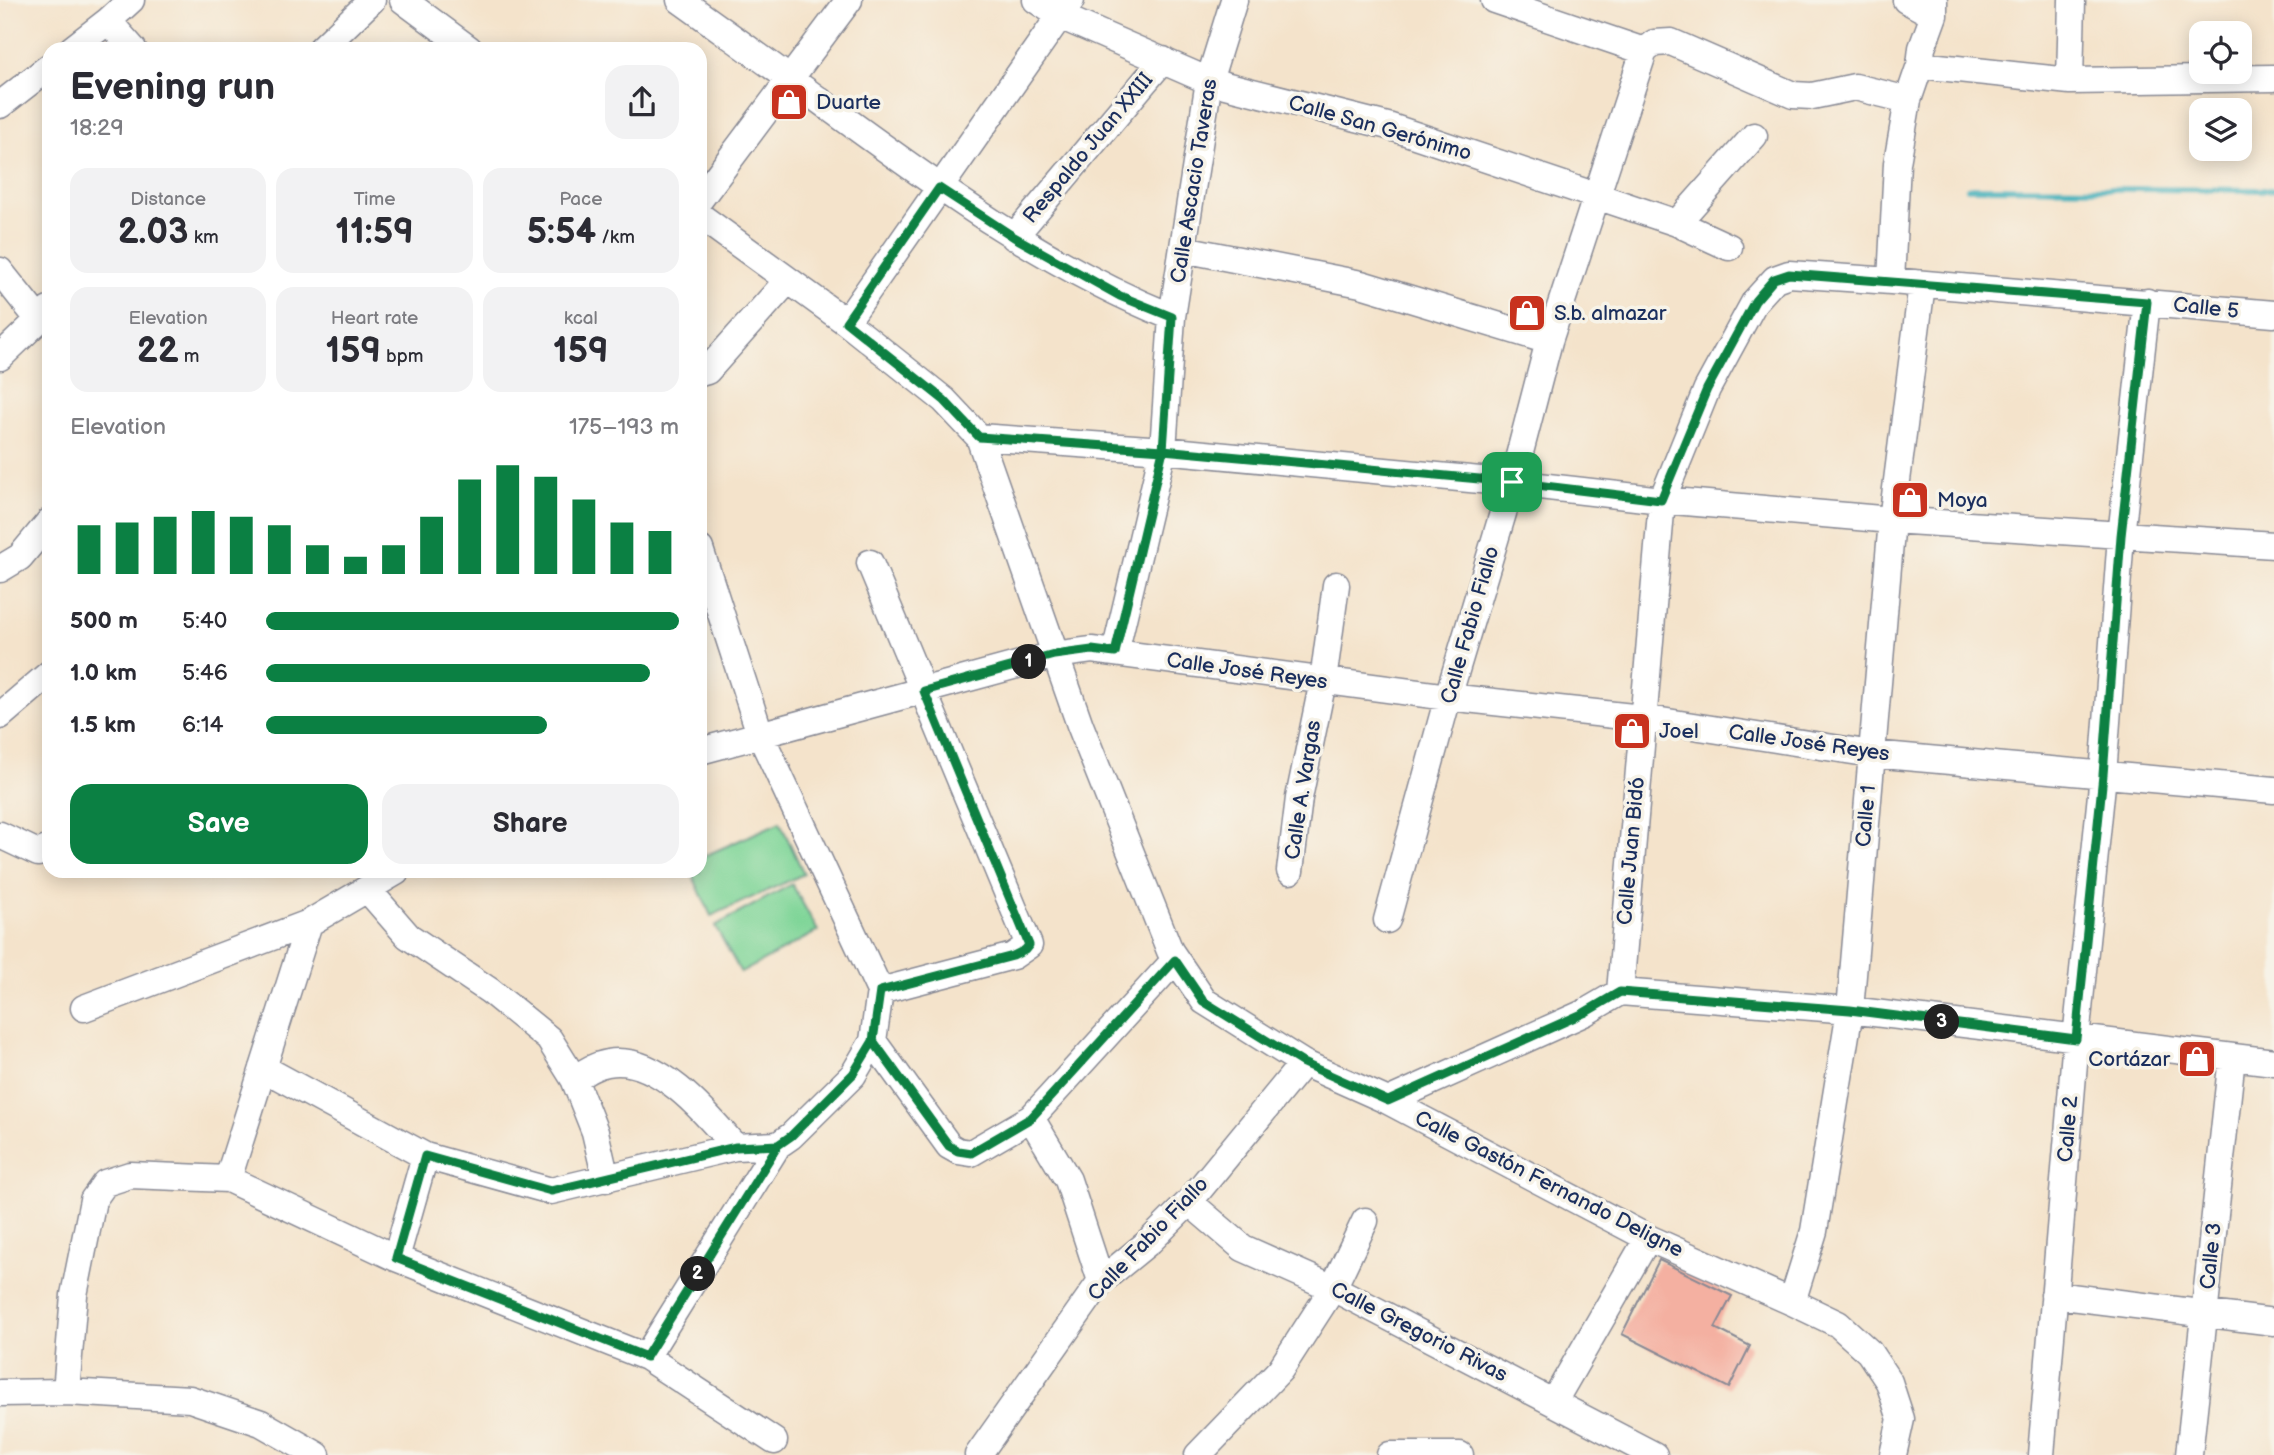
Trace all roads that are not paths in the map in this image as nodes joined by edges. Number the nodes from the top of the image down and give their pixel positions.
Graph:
1 (131, 0) edge
2 (372, 0) edge
3 (402, 0) edge
4 (680, 0) edge
5 (849, 0) edge
6 (1036, 0) edge
7 (1234, 0) edge
8 (1906, 0) edge
9 (2071, 0) edge
10 (1507, 2) edge
11 (1065, 8) edge
12 (1934, 8) edge
13 (108, 21) junction
14 (81, 42) edge
15 (127, 42) edge
16 (328, 42) edge
17 (459, 42) edge
18 (1644, 51) junction
19 (1163, 60) junction
20 (1920, 65) junction
21 (42, 72) edge
22 (2274, 78) edge
23 (790, 79) junction
24 (1209, 81) junction
25 (2070, 81) junction
26 (1908, 100) junction
27 (0, 105) edge
28 (1754, 136) dead end
29 (939, 188) junction
30 (707, 191) edge
31 (1595, 196) junction
32 (707, 221) edge
33 (1677, 223) junction
34 (1014, 237) junction
35 (1730, 247) dead end
36 (1183, 249) junction
37 (0, 271) edge
38 (788, 280) junction
39 (1892, 281) junction
40 (1922, 284) junction
41 (2147, 302) junction
42 (42, 313) edge
43 (2274, 314) edge
44 (42, 317) edge
45 (1172, 317) junction
46 (846, 322) junction
47 (1549, 341) junction
48 (0, 357) edge
49 (707, 371) edge
50 (979, 437) junction
51 (1163, 450) junction
52 (1512, 482) junction
53 (1661, 500) junction
54 (1892, 520) junction
55 (42, 530) edge
56 (2121, 536) junction
57 (2274, 545) edge
58 (870, 563) dead end
59 (0, 569) edge
60 (707, 571) edge
61 (1336, 585) dead end
62 (1115, 653) junction
63 (1054, 655) junction
64 (42, 680) edge
65 (1323, 681) junction
66 (924, 691) junction
67 (1448, 696) junction
68 (0, 716) edge
69 (1642, 718) junction
70 (760, 734) junction
71 (707, 749) edge
72 (1872, 754) junction
73 (2103, 775) junction
74 (2274, 790) edge
75 (0, 835) edge
76 (42, 851) edge
77 (1290, 871) dead end
78 (387, 878) edge
79 (368, 890) junction
80 (1387, 920) dead end
81 (309, 923) junction
82 (1175, 960) junction
83 (880, 991) junction
84 (1620, 992) junction
85 (84, 1008) dead end
86 (1850, 1010) junction
87 (2076, 1039) junction
88 (873, 1041) junction
89 (2232, 1057) junction
90 (2274, 1062) edge
91 (1303, 1063) junction
92 (263, 1068) junction
93 (574, 1079) junction
94 (1388, 1101) junction
95 (1031, 1118) junction
96 (778, 1145) junction
97 (736, 1147) junction
98 (425, 1156) junction
99 (228, 1179) junction
100 (606, 1179) junction
101 (1189, 1202) junction
102 (1365, 1221) dead end
103 (1648, 1238) junction
104 (396, 1258) junction
105 (1101, 1280) junction
106 (1333, 1288) junction
107 (2054, 1295) junction
108 (1792, 1302) junction
109 (2205, 1313) junction
110 (2274, 1322) edge
111 (646, 1357) junction
112 (66, 1392) junction
113 (0, 1393) edge
114 (1554, 1401) junction
115 (774, 1441) dead end
116 (317, 1455) edge
117 (978, 1455) edge
118 (1198, 1455) edge
119 (1390, 1455) edge
120 (1460, 1455) edge
121 (1654, 1455) edge
122 (1893, 1455) edge
123 (2041, 1455) edge
124 (2189, 1455) edge

1 - 13 street
2 - 16 street
3 - 17 street
4 - 23 street
5 - 23 street
6 - 11 street, Calle San Gerónimo
7 - 24 street, Calle Ascacio Taveras
8 - 12 street
9 - 25 street
10 - 18 street
11 - 19 street, Calle San Gerónimo
11 - 29 street
12 - 20 street
13 - 14 street
13 - 15 street
18 - 26 street
18 - 31 street, Calle Fabio Fiallo
19 - 24 street, Calle San Gerónimo
19 - 34 street, Respaldo Juan XXIII
20 - 25 street
20 - 26 street
21 - 27 street
22 - 25 street
23 - 29 street
23 - 30 street
24 - 31 street, Calle San Gerónimo
24 - 36 street, Calle Ascacio Taveras
26 - 39 street
28 - 33 street
29 - 34 street
29 - 46 street
31 - 33 street, Calle San Gerónimo
31 - 47 street, Calle Fabio Fiallo
32 - 38 street, Calle Gastón Fernando Deligne
33 - 35 street, Calle San Gerónimo
34 - 45 street
36 - 45 street, Calle Ascacio Taveras
36 - 47 street
37 - 42 street
38 - 46 street, Calle Gastón Fernando Deligne
38 - 49 street
39 - 40 street, Calle 5
39 - 53 street, Calle 5
40 - 41 street, Calle 5
40 - 54 street, Calle 1
41 - 43 street, Calle 5
41 - 56 street, Calle 2
44 - 48 street
45 - 51 street, Calle Ascacio Taveras
46 - 50 street, Calle Gastón Fernando Deligne
47 - 52 street, Calle Fabio Fiallo
50 - 51 street
50 - 63 street, Calle Gastón Fernando Deligne
51 - 52 street
51 - 62 street, Calle Ascacio Taveras
52 - 53 street
52 - 67 street, Calle Fabio Fiallo
53 - 54 street
53 - 69 street, Calle Juan Bidó
54 - 56 street
54 - 72 street, Calle 1
55 - 59 street
56 - 57 street
56 - 73 street, Calle 2
58 - 66 street
60 - 70 street
61 - 65 street, Calle A. Vargas
62 - 63 street, Calle José Reyes
62 - 65 street, Calle José Reyes
63 - 66 street, Calle José Reyes
63 - 82 street, Calle Gastón Fernando Deligne
64 - 68 street
65 - 67 street, Calle José Reyes
65 - 77 street, Calle A. Vargas
66 - 70 street, Calle José Reyes
66 - 83 street
67 - 69 street, Calle José Reyes
67 - 80 street, Calle Fabio Fiallo
69 - 72 street, Calle José Reyes
69 - 84 street, Calle Juan Bidó
70 - 71 street, Calle José Reyes
70 - 83 street
72 - 73 street, Calle José Reyes
72 - 86 street, Calle 1
73 - 74 street, Calle José Reyes
73 - 87 street, Calle 2
75 - 76 street
78 - 79 street
79 - 81 street
79 - 93 street
81 - 85 street
81 - 92 street
82 - 91 street, Calle Gastón Fernando Deligne
82 - 95 street
83 - 88 street
84 - 86 street
84 - 94 street
86 - 87 street
86 - 108 street, Calle 1
87 - 89 street
87 - 107 street, Calle 2
88 - 95 street
88 - 96 street
89 - 90 street
89 - 109 street, Calle 3
91 - 94 street, Calle Gastón Fernando Deligne
91 - 101 street, Calle Fabio Fiallo
92 - 98 street
92 - 99 street
93 - 97 street
93 - 100 street
94 - 103 street, Calle Gastón Fernando Deligne
95 - 105 street
96 - 97 street
96 - 111 street
97 - 100 street
98 - 100 street
98 - 104 street
99 - 104 street
99 - 112 street
101 - 105 street, Calle Fabio Fiallo
101 - 106 street, Calle Gregorio Rivas
102 - 106 street
103 - 108 street, Calle Gastón Fernando Deligne
103 - 114 street
104 - 111 street
105 - 117 street, Calle Fabio Fiallo
106 - 114 street, Calle Gregorio Rivas
106 - 118 street
107 - 109 street
107 - 123 street, Calle 2
108 - 122 street, Calle Gastón Fernando Deligne
109 - 110 street
109 - 124 street, Calle 3
111 - 115 street
112 - 113 street
112 - 116 street
114 - 121 street, Calle Gregorio Rivas
119 - 120 street

